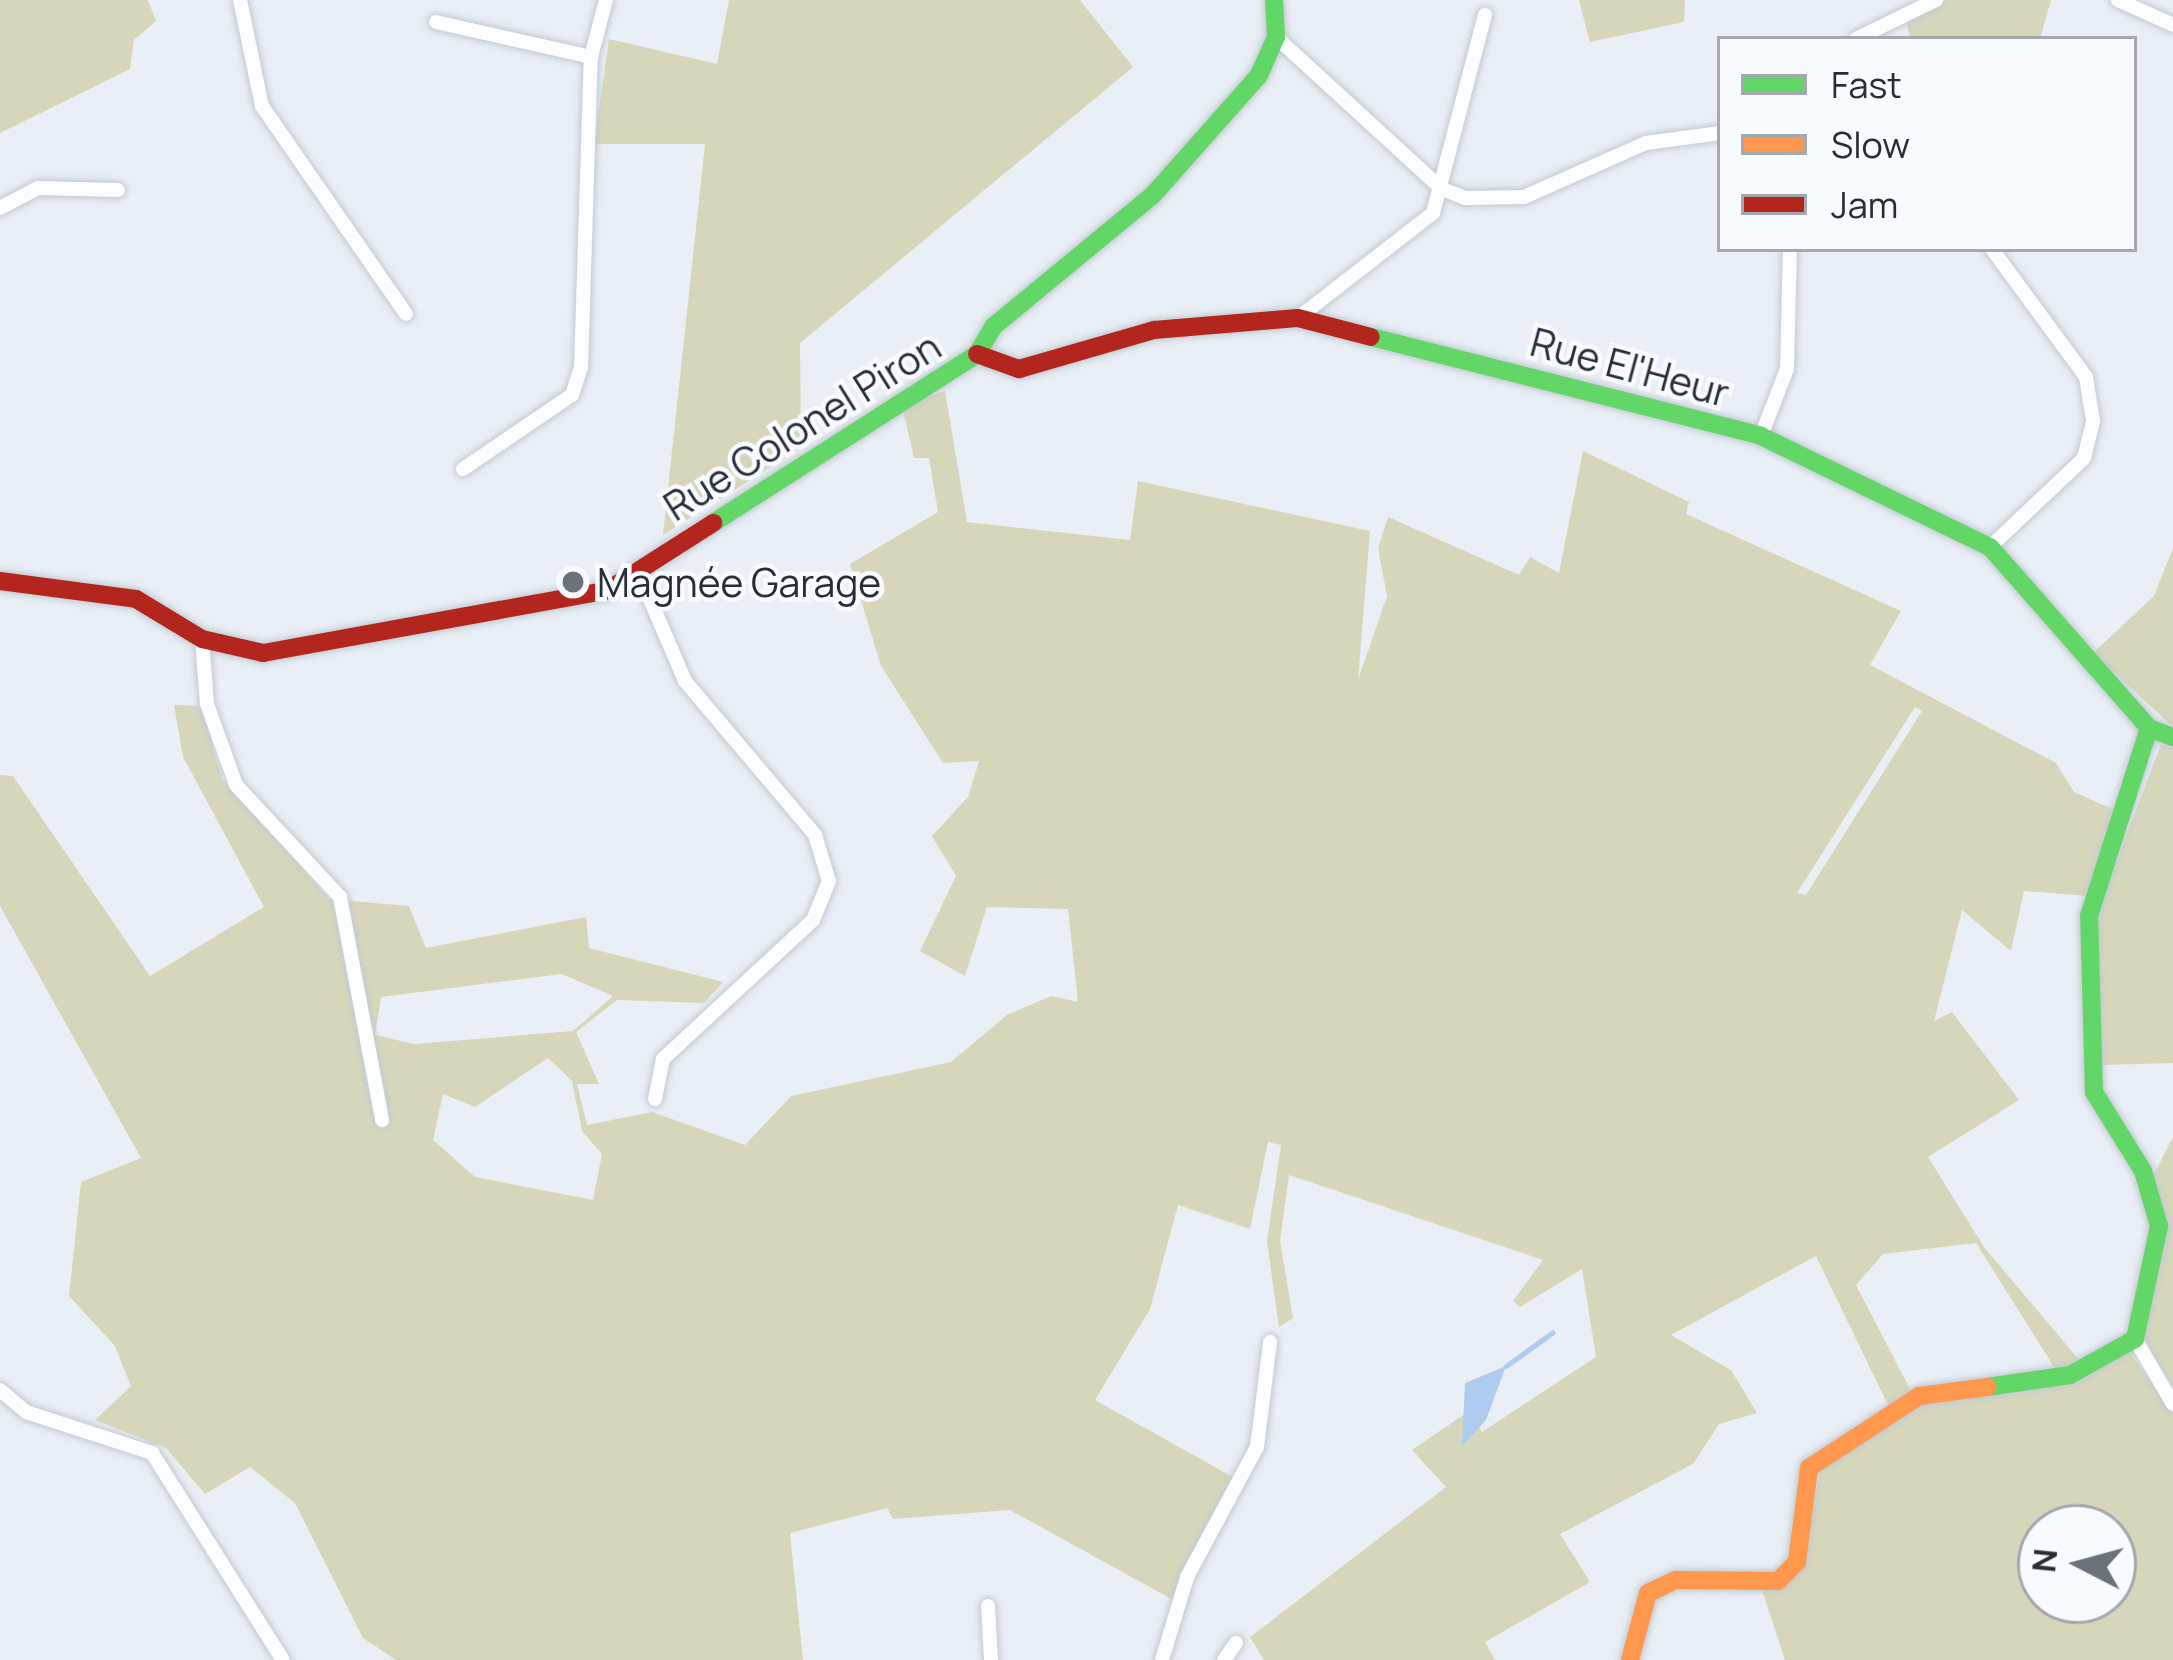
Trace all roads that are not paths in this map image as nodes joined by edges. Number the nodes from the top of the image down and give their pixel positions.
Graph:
1 (240, 0) edge
2 (606, 0) edge
3 (1274, 0) edge
4 (1936, 0) edge
5 (2118, 0) edge
6 (1485, 16) dead end
7 (436, 22) dead end
8 (2173, 25) edge
9 (1862, 36) edge
10 (1276, 37) junction
11 (591, 57) junction
12 (1717, 133) edge
13 (1442, 189) junction
14 (118, 190) dead end
15 (0, 208) edge
16 (1790, 252) edge
17 (1994, 252) edge
18 (406, 314) dead end
19 (1298, 318) junction
20 (977, 354) junction
21 (1761, 436) junction
22 (464, 469) dead end
23 (1990, 547) junction
24 (637, 569) junction
25 (0, 581) edge
26 (202, 639) junction
27 (2150, 728) junction
28 (2173, 737) edge
29 (656, 1100) dead end
30 (382, 1120) dead end
31 (2135, 1339) junction
32 (1270, 1342) dead end
33 (0, 1390) edge
34 (2173, 1404) edge
35 (988, 1606) dead end
36 (1236, 1643) dead end
37 (283, 1660) edge
38 (991, 1660) edge
39 (1162, 1660) edge
40 (1224, 1660) edge
41 (1630, 1660) edge

1 - 18 street
2 - 11 street
3 - 10 street
4 - 9 street
5 - 8 street
6 - 13 street
7 - 11 street
10 - 13 street
10 - 20 street, Rue Colonel Piron
11 - 22 street
12 - 13 street
13 - 19 street
14 - 15 street
16 - 21 street
17 - 23 street
19 - 20 street, Rue El'Heur
19 - 21 street, Rue El'Heur
20 - 24 street, Rue Colonel Piron
21 - 23 street, Rue El'Heur
23 - 27 street, Rue El'Heur
24 - 26 street, Rue Colonel Piron
24 - 29 street
25 - 26 street, Rue Colonel Piron
26 - 30 street
27 - 28 street, Rue El'Heur
27 - 31 street
31 - 34 street
31 - 41 street
32 - 39 street
33 - 37 street
35 - 38 street
36 - 40 street

